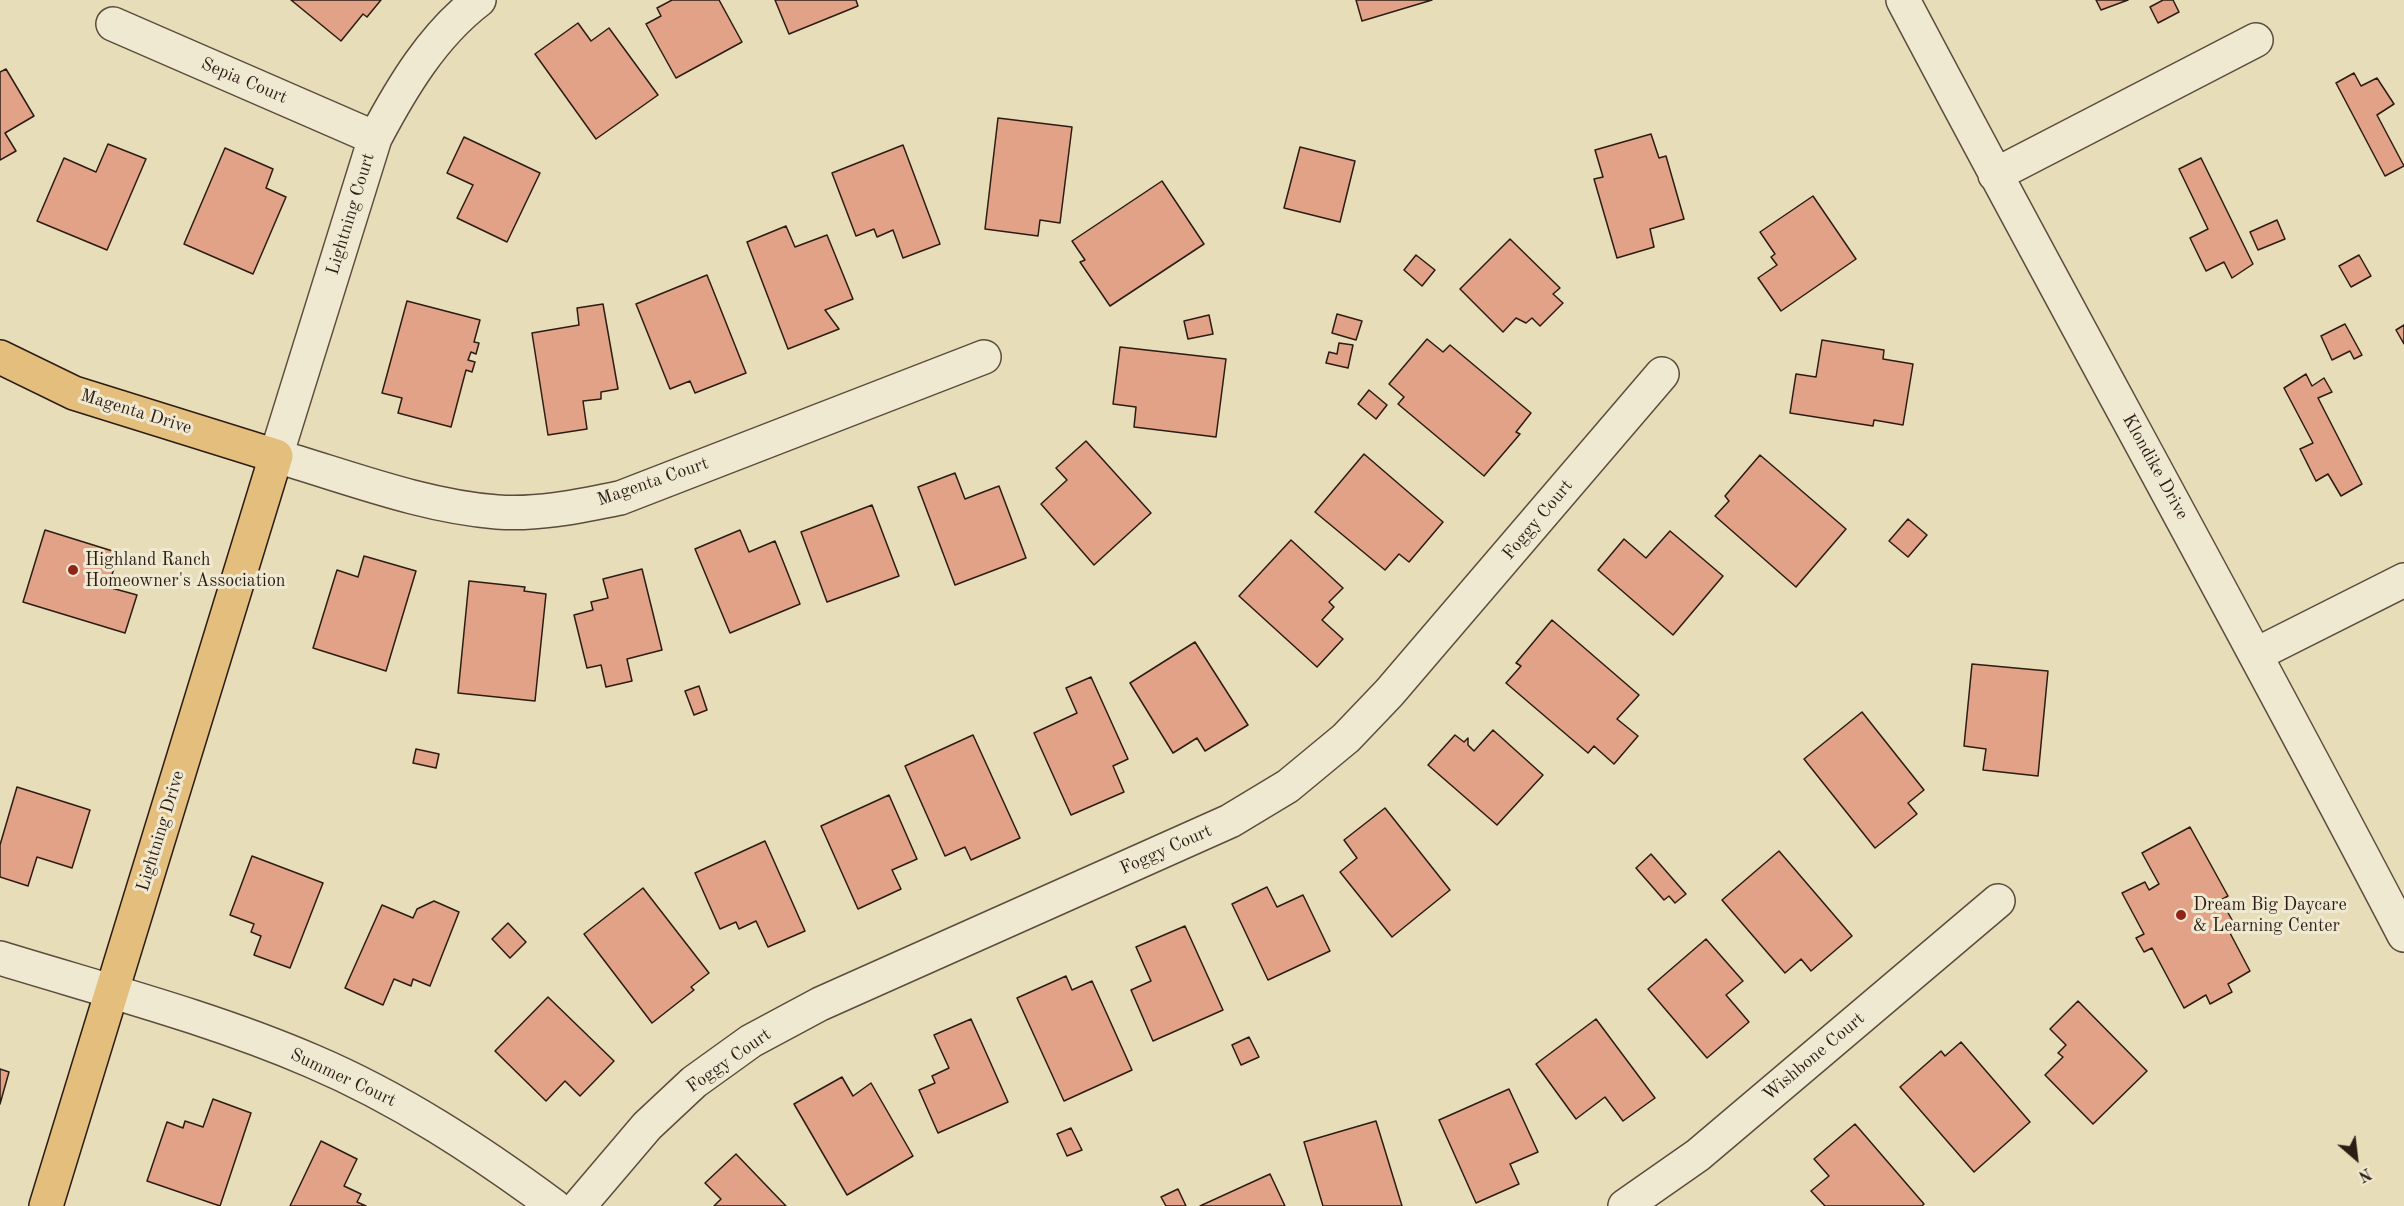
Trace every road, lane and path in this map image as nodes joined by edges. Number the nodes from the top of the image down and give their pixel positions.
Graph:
1 (479, 0) edge
2 (1903, 0) edge
3 (113, 24) dead end
4 (2256, 40) dead end
5 (375, 138) junction
6 (1995, 175) junction
7 (0, 357) edge
8 (984, 357) dead end
9 (1662, 374) dead end
10 (276, 456) junction
11 (2404, 580) edge
12 (2257, 654) junction
13 (1998, 901) dead end
14 (2404, 935) edge
15 (0, 958) edge
16 (112, 993) junction
17 (46, 1206) edge
18 (554, 1206) edge
19 (579, 1206) edge
20 (1625, 1206) edge

1 - 5 street, Lightning Court
2 - 6 street, Klondike Drive
3 - 5 street, Sepia Court
4 - 6 street
5 - 10 street, Lightning Court
6 - 12 street, Klondike Drive
7 - 10 main road, Magenta Drive
8 - 10 street, Magenta Court
9 - 19 street, Foggy Court
10 - 16 main road, Lightning Drive
11 - 12 street
12 - 14 street, Klondike Drive
13 - 20 street, Wishbone Court
15 - 16 street, Summer Court
16 - 17 main road, Lightning Drive
16 - 18 street, Summer Court

